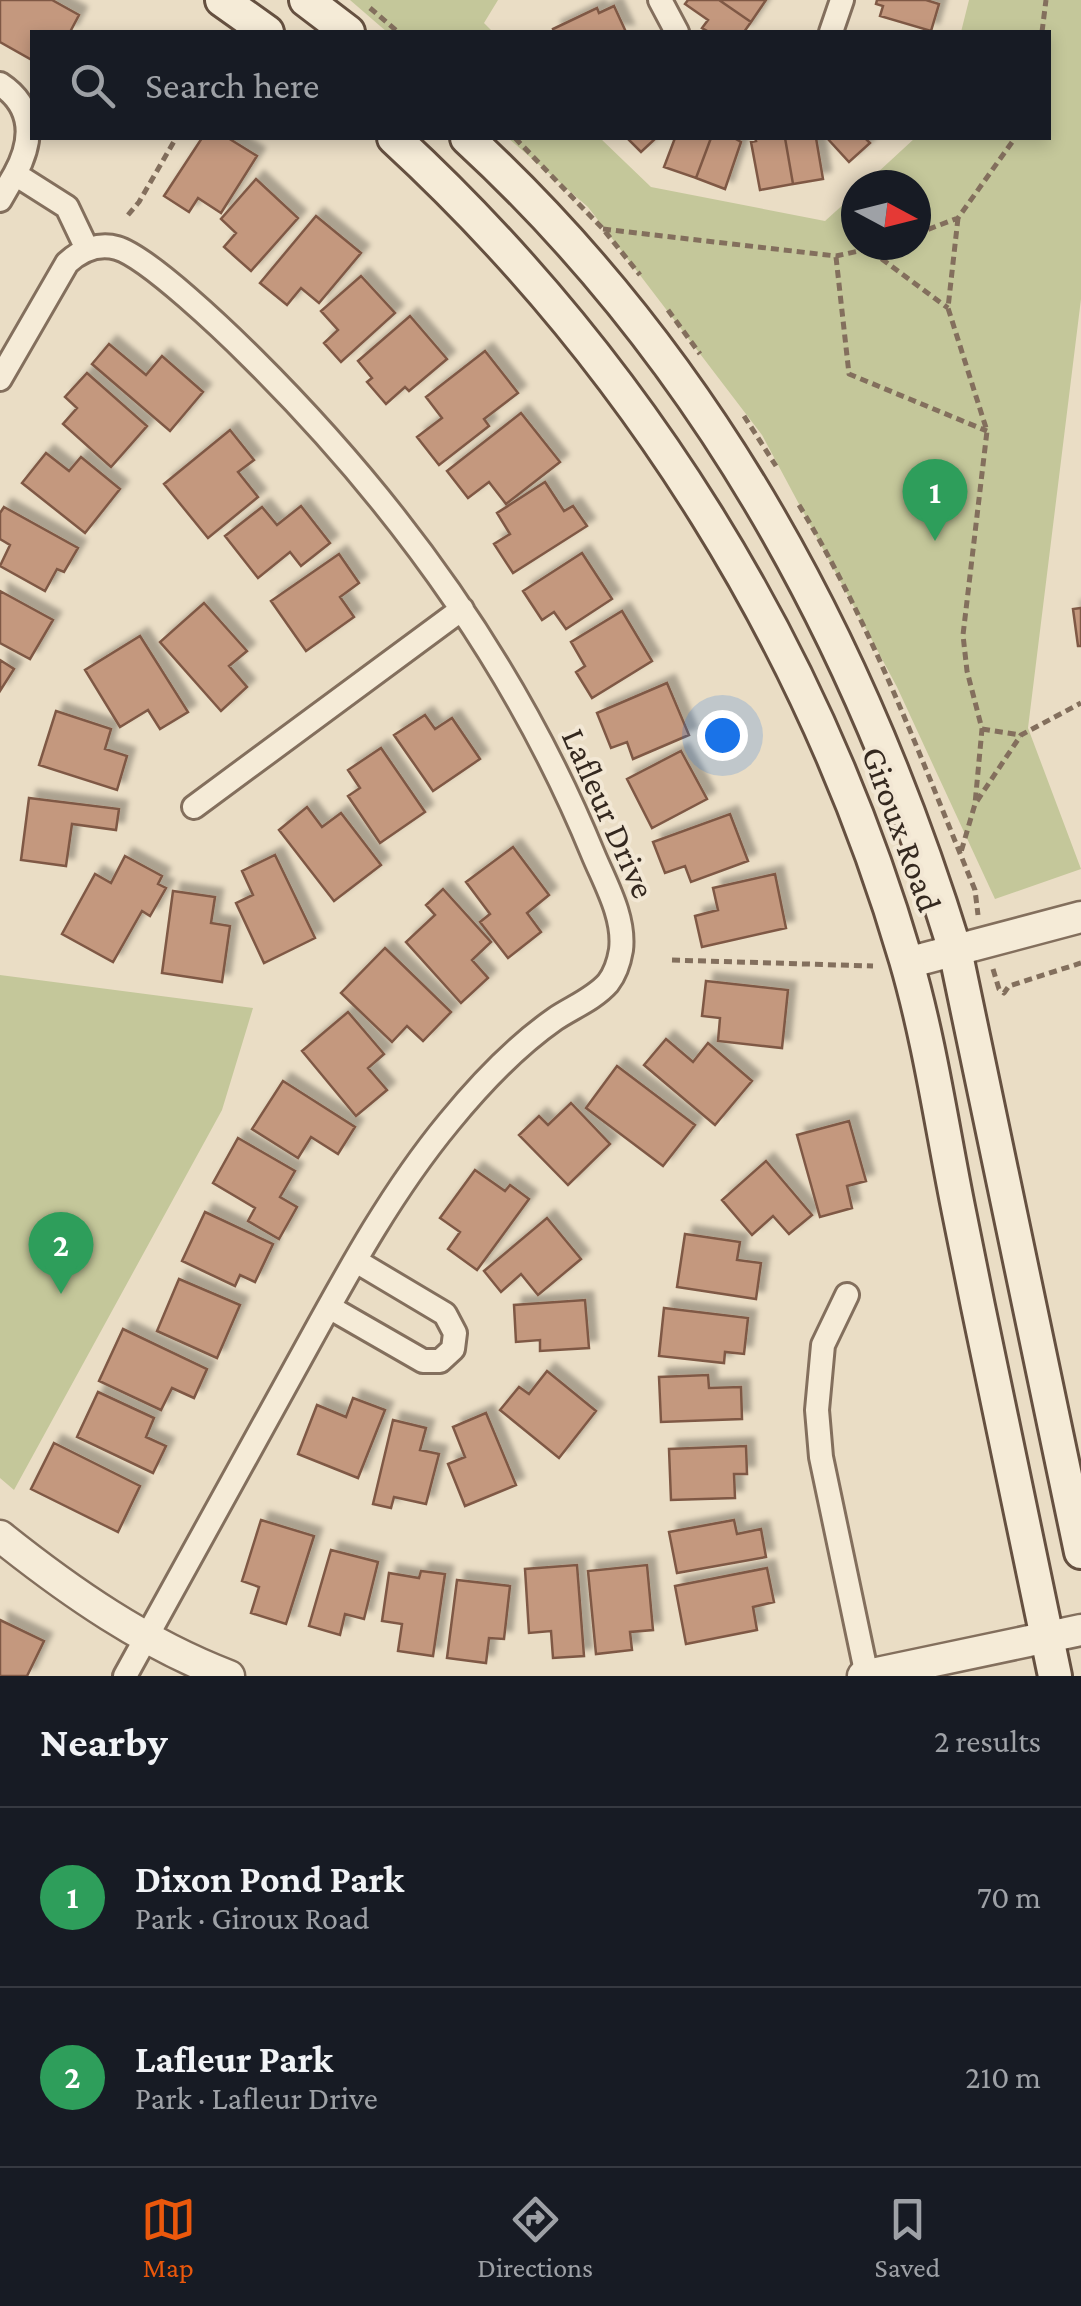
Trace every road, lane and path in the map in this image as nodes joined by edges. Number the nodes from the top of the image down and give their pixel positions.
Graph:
1 (222, 0) edge
2 (306, 0) edge
3 (360, 0) edge
4 (660, 0) edge
5 (842, 0) edge
6 (1046, 0) edge
7 (264, 30) edge
8 (345, 30) edge
9 (396, 30) edge
10 (675, 30) edge
11 (832, 30) edge
12 (1042, 30) edge
13 (0, 84) edge
14 (175, 140) edge
15 (396, 140) edge
16 (469, 140) edge
17 (1015, 140) edge
18 (15, 174) junction
19 (0, 200) edge
20 (128, 214) dead end
21 (958, 218) junction
22 (603, 228) dead end
23 (931, 228) edge
24 (87, 249) junction
25 (841, 255) edge
26 (836, 256) junction
27 (883, 260) edge
28 (948, 308) junction
29 (0, 379) edge
30 (987, 431) junction
31 (462, 609) junction
32 (1081, 703) edge
33 (982, 729) junction
34 (1021, 735) junction
35 (975, 804) junction
36 (194, 807) dead end
37 (961, 855) dead end
38 (1081, 917) edge
39 (955, 950) junction
40 (672, 960) dead end
41 (907, 963) junction
42 (1081, 963) edge
43 (873, 966) dead end
44 (999, 989) dead end
45 (356, 1260) junction
46 (846, 1295) dead end
47 (329, 1307) junction
48 (0, 1536) edge
49 (1081, 1552) edge
50 (1081, 1630) edge
51 (148, 1636) junction
52 (1046, 1636) junction
53 (126, 1676) edge
54 (230, 1676) edge
55 (866, 1676) edge
56 (1055, 1676) edge

1 - 7 main road
2 - 8 main road
3 - 9 path
4 - 10 street
5 - 11 street
6 - 12 path
13 - 18 street
14 - 20 path
15 - 41 main road, Giroux Road
16 - 39 main road, Giroux Road
17 - 21 path
18 - 19 street
18 - 24 street
21 - 23 path
21 - 28 path
22 - 26 path
24 - 29 street
24 - 31 street, Lafleur Drive
25 - 26 path
26 - 30 path
27 - 28 path
28 - 30 path
30 - 33 path
31 - 36 street
31 - 45 street, Lafleur Drive
32 - 34 path
33 - 34 path
33 - 35 path
34 - 35 path
35 - 37 path
38 - 39 street
39 - 41 street
39 - 49 main road, Giroux Road
40 - 43 path
41 - 52 main road, Giroux Road
42 - 44 path
45 - 47 street, Lafleur Drive
45 - 47 street
46 - 55 street
47 - 51 street, Lafleur Drive
48 - 51 street
50 - 52 street
51 - 53 street, Lafleur Drive
51 - 54 street
52 - 55 street
52 - 56 main road, Giroux Road

